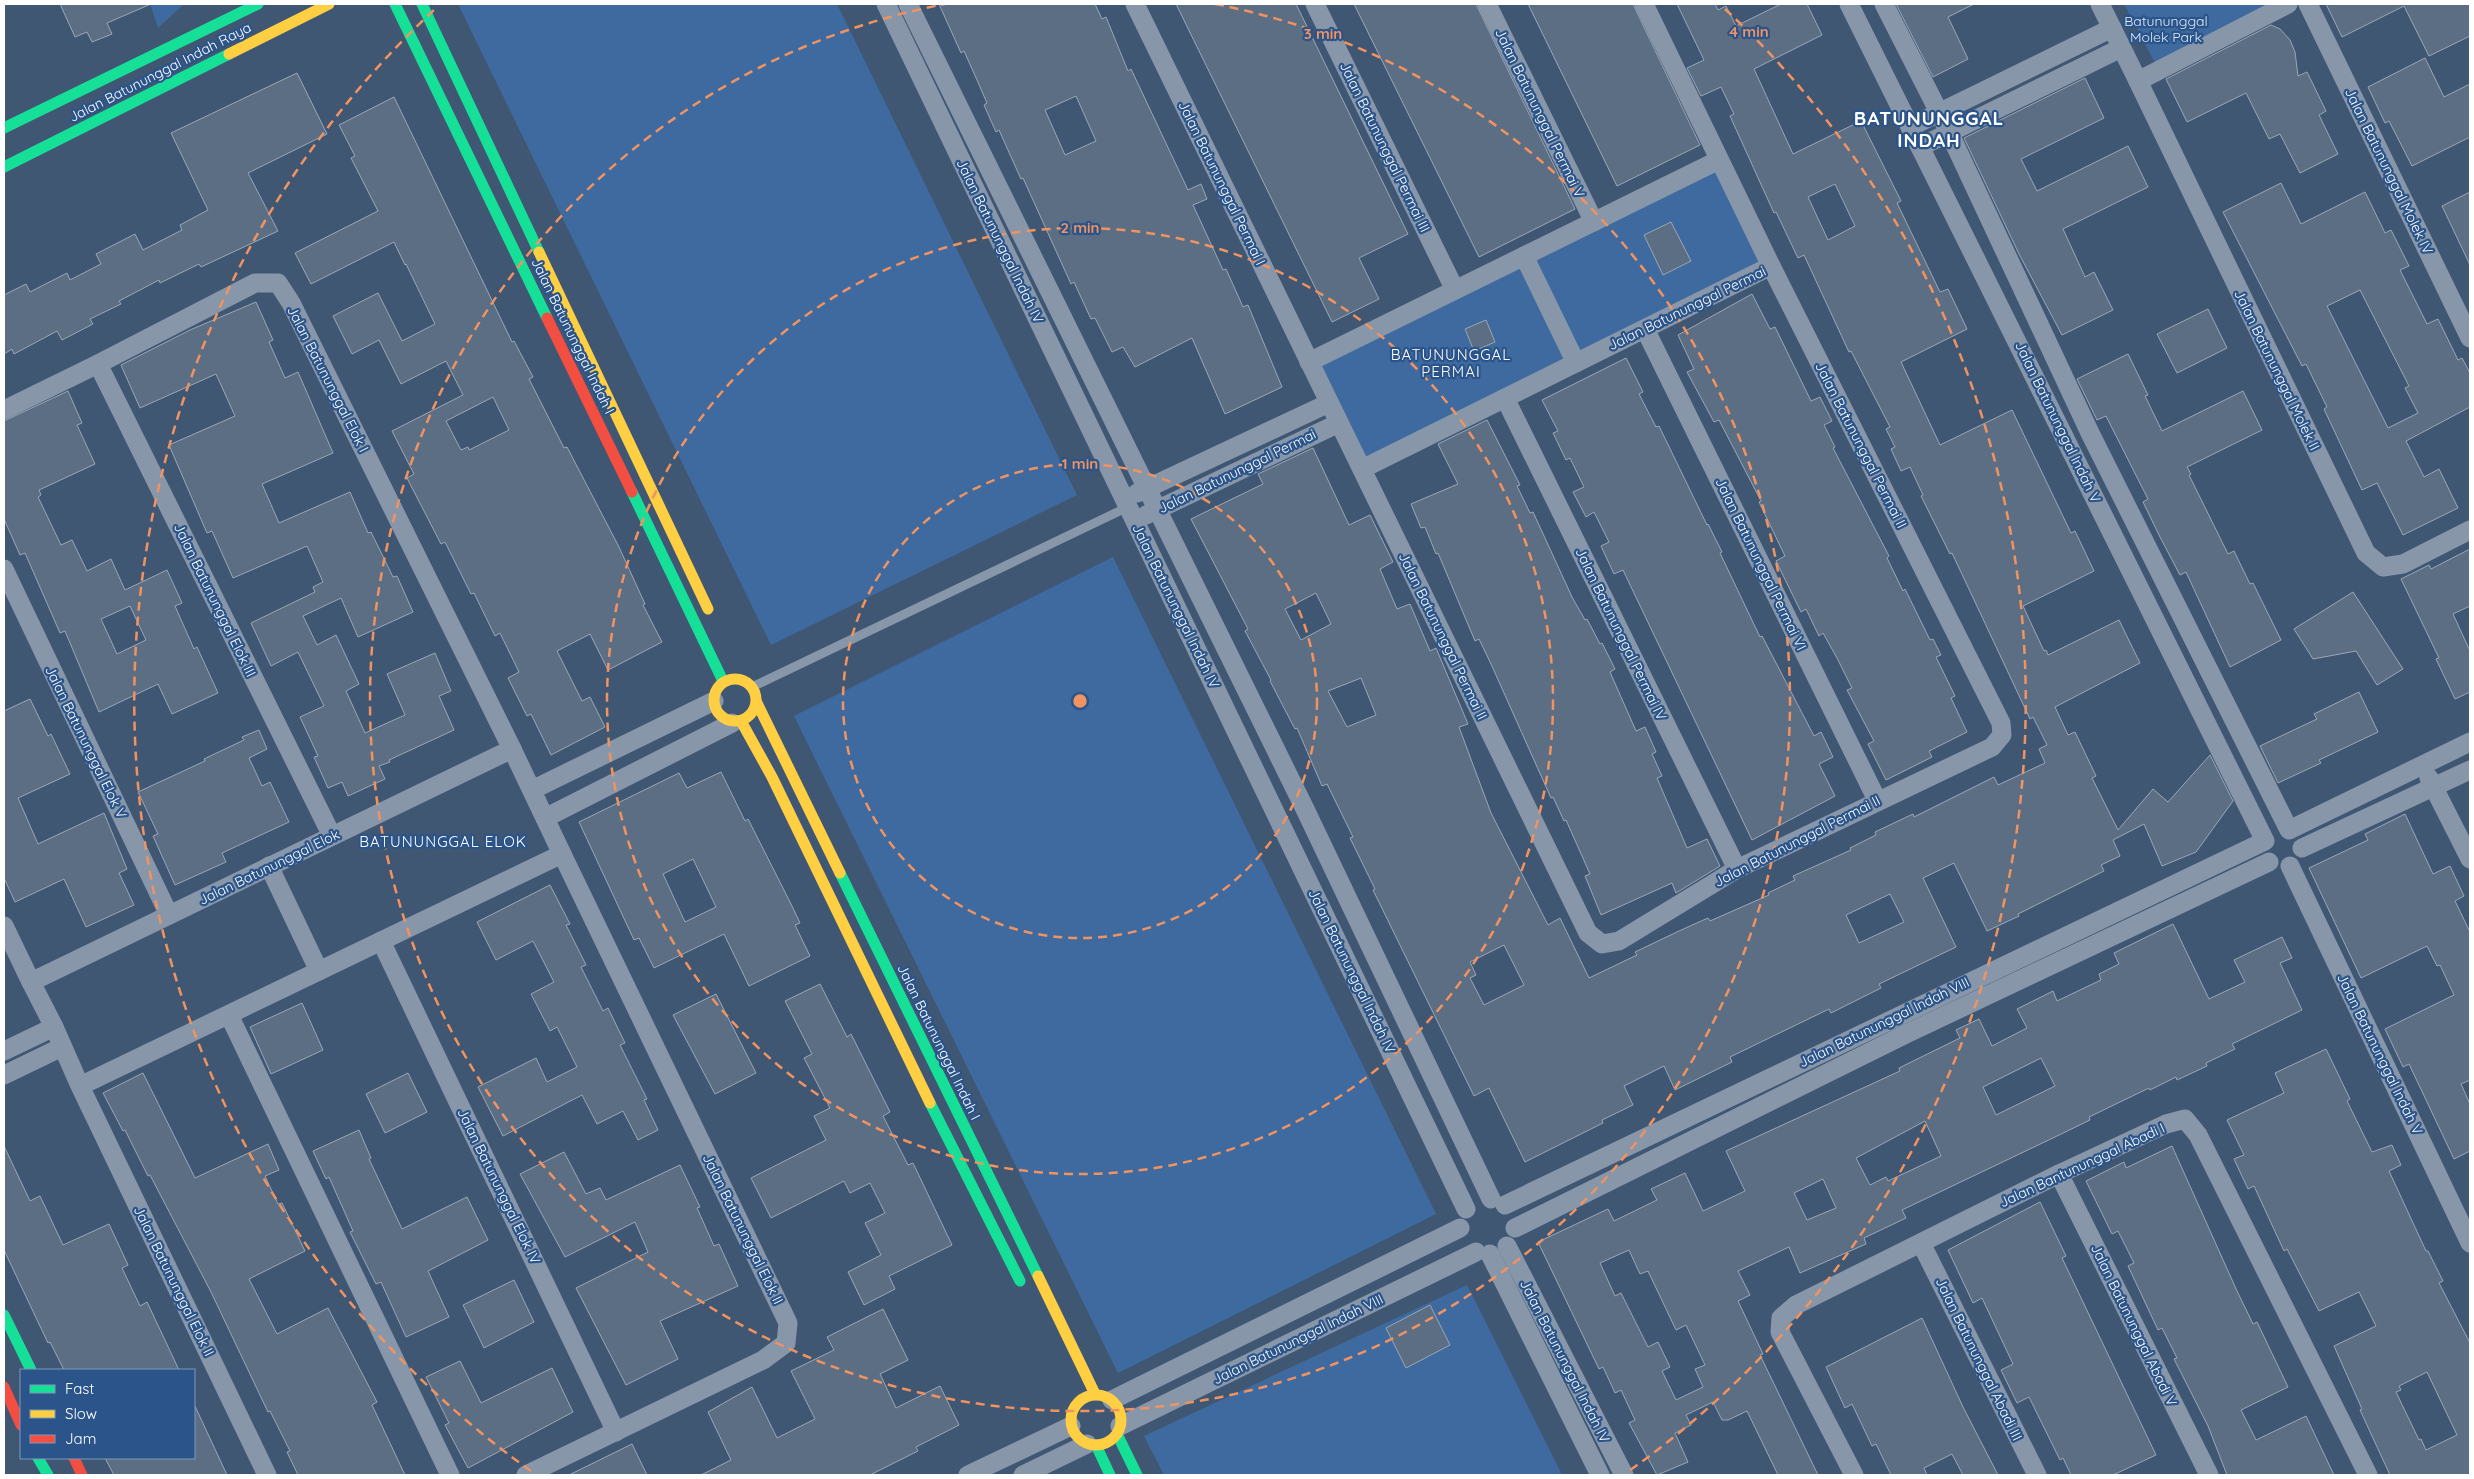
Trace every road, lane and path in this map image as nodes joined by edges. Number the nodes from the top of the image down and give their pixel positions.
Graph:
1 (258, 4) edge
2 (329, 4) edge
3 (395, 4) edge
4 (422, 4) edge
5 (886, 4) edge
6 (908, 4) edge
7 (1135, 4) edge
8 (1315, 4) edge
9 (1487, 4) edge
10 (1644, 4) edge
11 (1849, 4) edge
12 (1884, 4) edge
13 (2100, 4) edge
14 (2288, 4) edge
15 (2308, 4) edge
16 (2112, 28) junction
17 (2122, 48) junction
18 (2138, 80) junction
19 (1939, 113) junction
20 (4, 128) edge
21 (1910, 128) junction
22 (1948, 132) junction
23 (1920, 147) junction
24 (972, 158) junction
25 (1719, 160) junction
26 (4, 167) edge
27 (1594, 222) junction
28 (1524, 256) junction
29 (1771, 266) junction
30 (1455, 290) junction
31 (1645, 329) junction
32 (2470, 338) edge
33 (1309, 362) junction
34 (1576, 363) junction
35 (98, 364) junction
36 (582, 366) junction
37 (1505, 398) junction
38 (1329, 403) junction
39 (4, 410) edge
40 (1339, 422) junction
41 (2090, 433) junction
42 (2068, 443) junction
43 (1362, 469) junction
44 (1146, 488) junction
45 (1129, 509) junction
46 (1157, 510) junction
47 (2470, 530) edge
48 (4, 569) edge
49 (711, 616) dead end
50 (723, 681) junction
51 (752, 687) junction
52 (714, 701) junction
53 (757, 703) junction
54 (737, 722) junction
55 (2470, 742) edge
56 (512, 749) junction
57 (2422, 766) junction
58 (2470, 770) edge
59 (2434, 788) junction
60 (532, 790) junction
61 (1877, 800) junction
62 (1304, 807) junction
63 (545, 818) junction
64 (1279, 819) junction
65 (2289, 830) junction
66 (332, 836) junction
67 (2265, 841) junction
68 (2302, 848) junction
69 (562, 854) junction
70 (2470, 859) edge
71 (2269, 862) junction
72 (269, 866) junction
73 (2290, 866) junction
74 (1737, 869) junction
75 (169, 915) junction
76 (4, 926) edge
77 (381, 941) junction
78 (319, 971) junction
79 (30, 982) junction
80 (909, 1014) junction
81 (229, 1015) junction
82 (1898, 1015) junction
83 (890, 1024) junction
84 (54, 1027) junction
85 (1908, 1033) junction
86 (62, 1047) junction
87 (4, 1050) edge
88 (4, 1075) edge
89 (80, 1086) junction
90 (2059, 1174) junction
91 (1498, 1202) junction
92 (1466, 1209) junction
93 (1460, 1228) junction
94 (1515, 1228) junction
95 (1921, 1243) junction
96 (2470, 1243) edge
97 (1491, 1250) junction
98 (1027, 1296) dead end
99 (4, 1315) edge
100 (31, 1369) edge
101 (4, 1387) edge
102 (1104, 1397) junction
103 (20, 1423) edge
104 (1071, 1426) junction
105 (1119, 1430) junction
106 (616, 1432) junction
107 (1092, 1445) junction
108 (39, 1459) edge
109 (74, 1459) edge
110 (48, 1475) edge
111 (82, 1475) edge
112 (267, 1475) edge
113 (450, 1475) edge
114 (526, 1475) edge
115 (968, 1475) edge
116 (1023, 1475) edge
117 (1110, 1475) edge
118 (1137, 1475) edge
119 (1600, 1475) edge
120 (1624, 1475) edge
121 (1854, 1475) edge
122 (2036, 1475) edge
123 (2208, 1475) edge
124 (2368, 1475) edge

1 - 20 street, Jalan Batununggal Indah Raya
2 - 26 street, Jalan Batununggal Indah Raya
3 - 36 street, Jalan Batununggal Indah I
4 - 36 street, Jalan Batununggal Indah I
5 - 24 street, Jalan Batununggal Indah IV
6 - 24 street, Jalan Batununggal Indah IV
7 - 33 street, Jalan Batununggal Permai I
8 - 30 street, Jalan Batununggal Permai III
9 - 27 street, Jalan Batununggal Permai V
10 - 25 street
11 - 21 street, Jalan Batununggal Indah V
12 - 19 street, Jalan Batununggal Indah V
13 - 16 street, Jalan Batununggal Molek II
14 - 18 street
15 - 32 street, Jalan Batununggal Molek IV
16 - 17 street, Jalan Batununggal Molek II
16 - 19 street
17 - 18 street, Jalan Batununggal Molek II
17 - 22 street
18 - 47 street, Jalan Batununggal Molek II
19 - 21 street
19 - 22 street, Jalan Batununggal Indah V
21 - 23 street, Jalan Batununggal Indah V
22 - 23 street
22 - 41 street, Jalan Batununggal Indah V
23 - 42 street, Jalan Batununggal Indah V
24 - 44 street, Jalan Batununggal Indah IV
24 - 45 street, Jalan Batununggal Indah IV
25 - 27 street
25 - 29 street, Jalan Batununggal Permai
27 - 28 street
28 - 30 street
28 - 34 street
29 - 31 street, Jalan Batununggal Permai
29 - 61 street, Jalan Batununggal Permai II
30 - 33 street
31 - 34 street, Jalan Batununggal Permai
31 - 61 street, Jalan Batununggal Permai VI
33 - 38 street
34 - 37 street, Jalan Batununggal Permai
35 - 39 street, Jalan Batununggal Elok I
35 - 56 street, Jalan Batununggal Elok I
35 - 66 street, Jalan Batununggal Elok III
36 - 49 street, Jalan Batununggal Indah I
36 - 50 street, Jalan Batununggal Indah I
37 - 43 street, Jalan Batununggal Permai
37 - 74 street, Jalan Batununggal Permai IV
38 - 40 street
38 - 44 street, Jalan Batununggal Permai
40 - 43 street
40 - 46 street, Jalan Batununggal Permai
41 - 42 street
41 - 65 street, Jalan Batununggal Indah V
42 - 67 street, Jalan Batununggal Indah V
43 - 74 street, Jalan Batununggal Permai II
44 - 45 street, Jalan Batununggal Permai
44 - 46 street, Jalan Batununggal Indah IV
45 - 46 street, Jalan Batununggal Permai
45 - 51 lane
45 - 64 street, Jalan Batununggal Indah IV
46 - 62 street, Jalan Batununggal Indah IV
48 - 75 street, Jalan Batununggal Elok V
50 - 51 street
50 - 52 street
51 - 53 street
52 - 54 street
52 - 60 street
53 - 54 street
53 - 80 street, Jalan Batununggal Indah I
54 - 63 street
54 - 83 street
55 - 57 street
56 - 60 street
56 - 66 street, Jalan Batununggal Elok
57 - 59 street
57 - 65 street
58 - 59 street
59 - 68 street
59 - 70 street
60 - 63 street
61 - 74 street, Jalan Batununggal Permai II
62 - 64 street
62 - 91 street, Jalan Batununggal Indah IV
63 - 69 street
64 - 92 street, Jalan Batununggal Indah IV
65 - 67 street
65 - 68 street
66 - 72 street, Jalan Batununggal Elok
67 - 71 street
67 - 82 street, Jalan Batununggal Indah VIII
68 - 73 street
69 - 77 street
69 - 106 street, Jalan Batununggal Elok II
71 - 73 street
71 - 85 street, Jalan Batununggal Indah VIII
72 - 75 street, Jalan Batununggal Elok
72 - 78 street
73 - 96 street, Jalan Batununggal Indah V
75 - 79 street, Jalan Batununggal Elok
76 - 79 street
77 - 78 street
77 - 106 street, Jalan Batununggal Elok IV
78 - 81 street
79 - 84 street
80 - 83 lane
80 - 102 street, Jalan Batununggal Indah I
81 - 89 street
81 - 113 street
82 - 85 street
82 - 91 street, Jalan Batununggal Indah VIII
83 - 98 street
84 - 86 street
84 - 87 street
85 - 94 street, Jalan Batununggal Indah VIII
86 - 88 street
86 - 89 street
89 - 112 street, Jalan Batununggal Elok II
90 - 95 street, Jalan Bantununggal Abadi I
90 - 123 street, Jalan Batununggal Abadi V
90 - 124 street, Jalan Bantununggal Abadi I
91 - 92 street
91 - 94 street
92 - 93 street
93 - 97 street
93 - 102 street, Jalan Batununggal Indah VIII
94 - 97 street
95 - 121 street, Jalan Bantununggal Abadi I
95 - 122 street, Jalan Batununggal Abadi III
97 - 105 street, Jalan Batununggal Indah VIII
97 - 119 street, Jalan Batununggal Indah IV
97 - 120 street, Jalan Batununggal Indah IV
99 - 100 street
101 - 103 street
102 - 104 street
102 - 105 street
104 - 107 street
104 - 115 street
105 - 107 street
105 - 118 street
106 - 114 street, Jalan Batununggal Elok II
107 - 116 street
107 - 117 street
108 - 110 street
109 - 111 street

